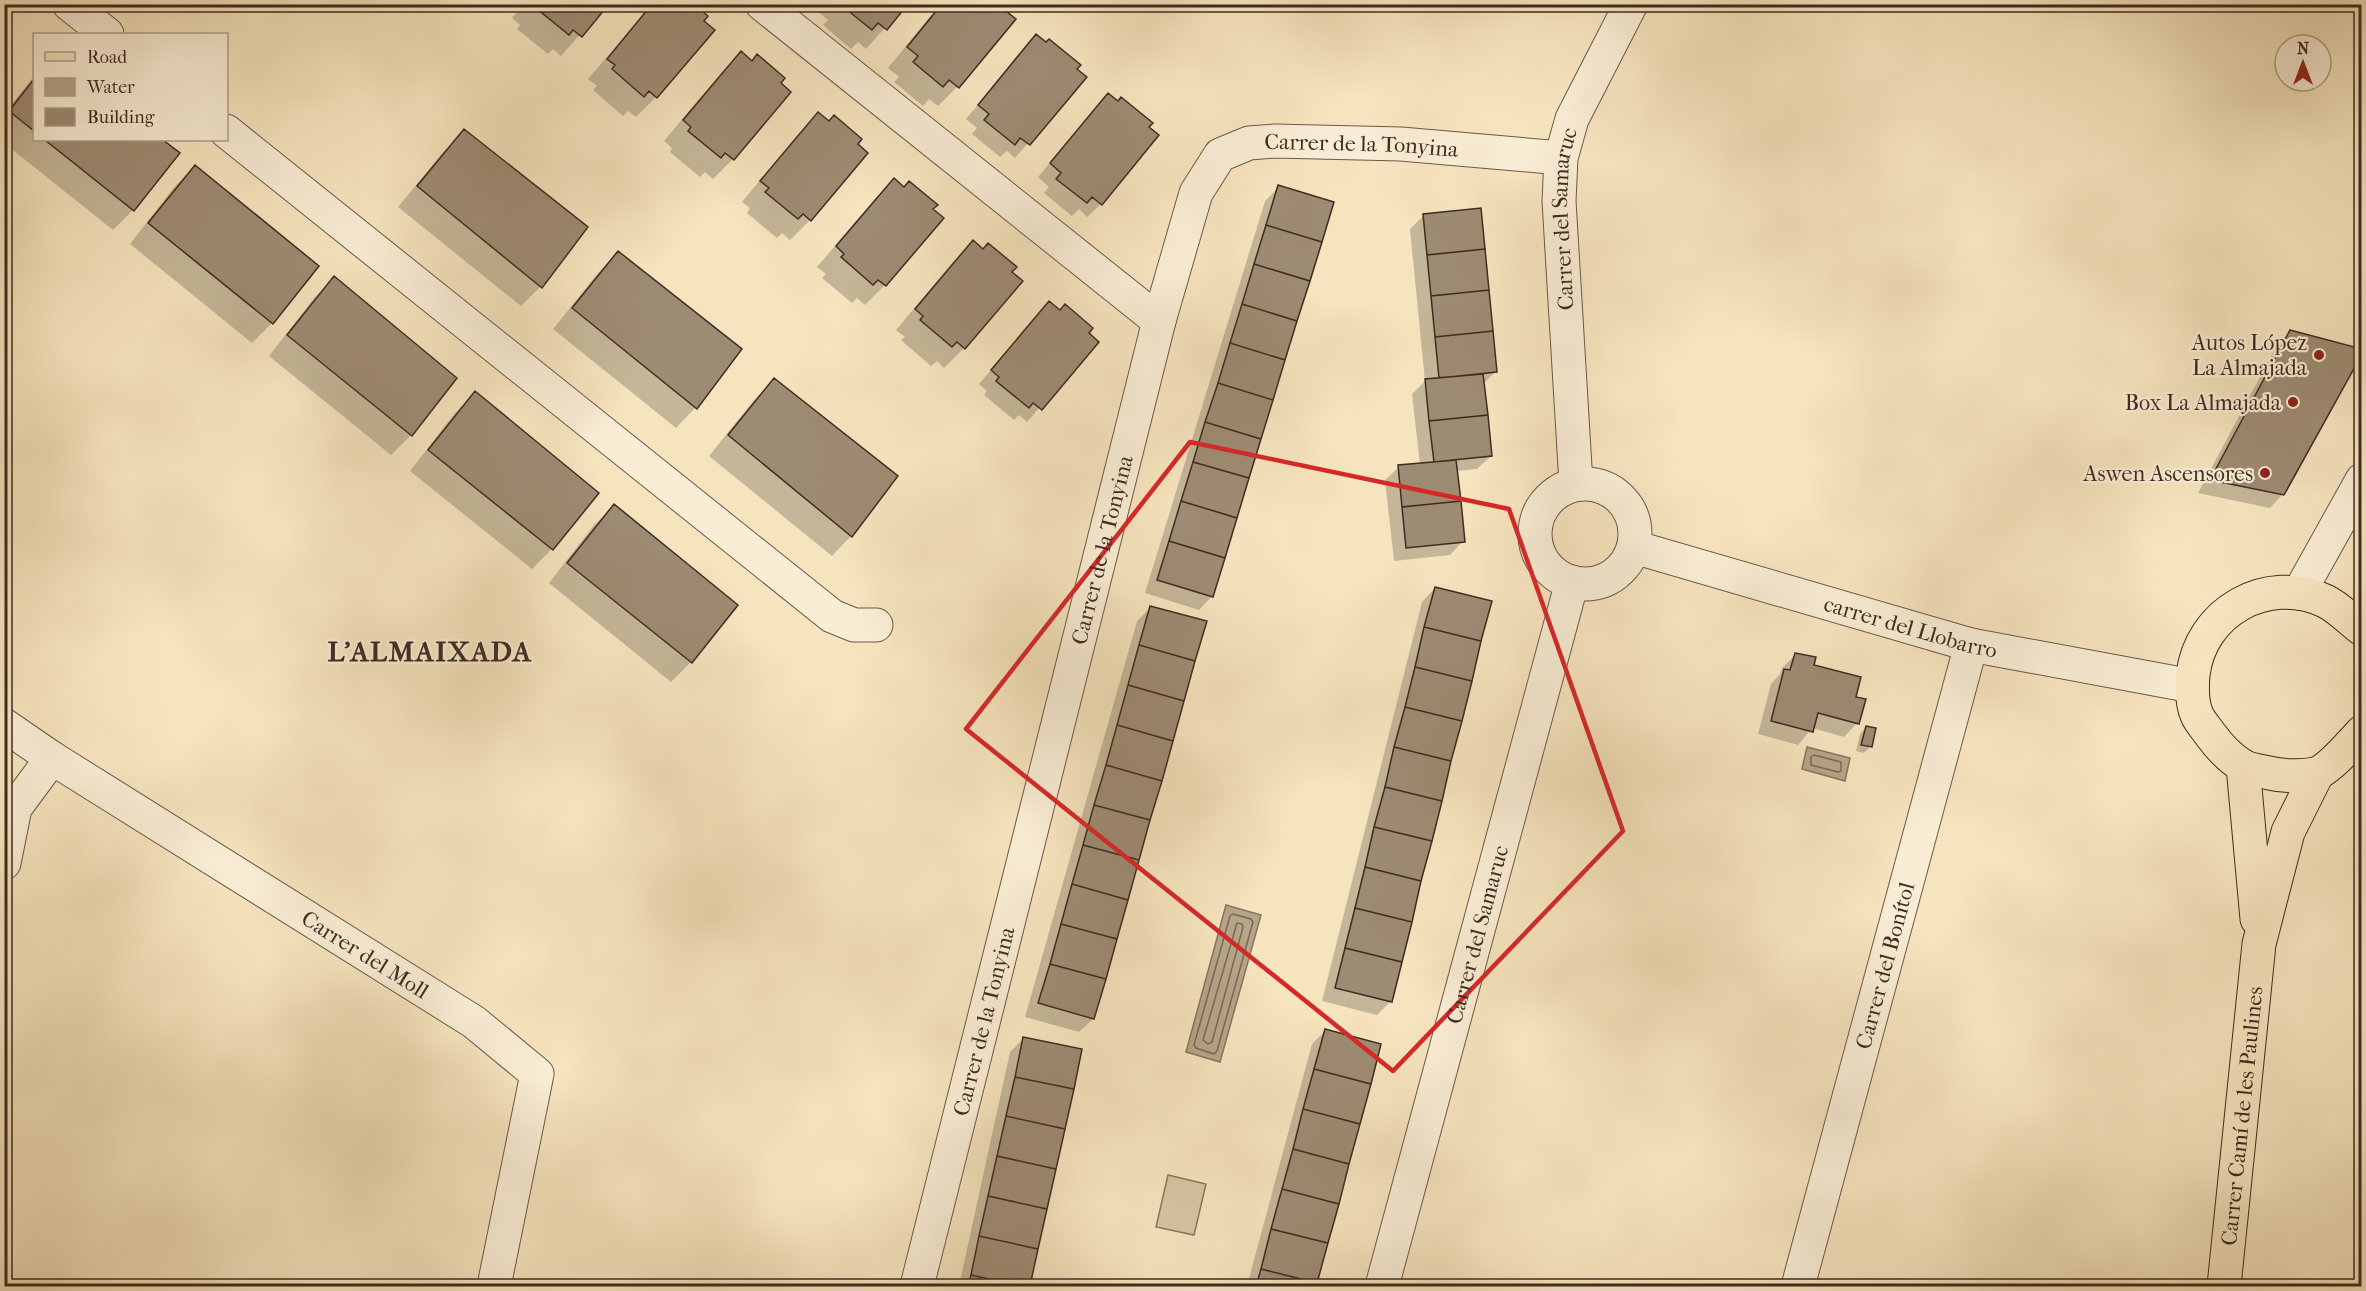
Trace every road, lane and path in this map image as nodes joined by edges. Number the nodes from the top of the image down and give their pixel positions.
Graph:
1 (69, 4) edge
2 (762, 4) edge
3 (1631, 4) edge
4 (106, 33) edge
5 (228, 132) edge
6 (1561, 158) junction
7 (1159, 321) junction
8 (2361, 480) edge
9 (1576, 484) junction
10 (1634, 547) junction
11 (1572, 582) junction
12 (2299, 593) junction
13 (876, 625) dead end
14 (2361, 629) edge
15 (1971, 645) junction
16 (2192, 686) junction
17 (4, 725) edge
18 (2361, 732) edge
19 (52, 758) junction
20 (2243, 766) junction
21 (2317, 774) junction
22 (4, 863) edge
23 (2259, 944) junction
24 (494, 1287) edge
25 (917, 1287) edge
26 (1382, 1287) edge
27 (1798, 1287) edge
28 (2224, 1287) edge

1 - 4 street
2 - 7 street
3 - 6 street, Carrer del Samaruc
5 - 13 street
6 - 7 street, Carrer de la Tonyina
6 - 9 street, Carrer del Samaruc
7 - 25 street, Carrer de la Tonyina
8 - 12 street
9 - 10 street
9 - 11 street
10 - 11 street
10 - 15 street, carrer del Llobarro
11 - 26 street, Carrer del Samaruc
12 - 14 main road
12 - 16 main road
15 - 16 street, carrer del Llobarro
15 - 27 street, Carrer del Bonítol
16 - 20 main road
17 - 19 street, Carrer del Moll
18 - 21 main road
19 - 22 street
19 - 24 street, Carrer del Moll
20 - 21 main road
20 - 23 main road
21 - 23 main road
23 - 28 main road, Carrer Camí de les Paulines

